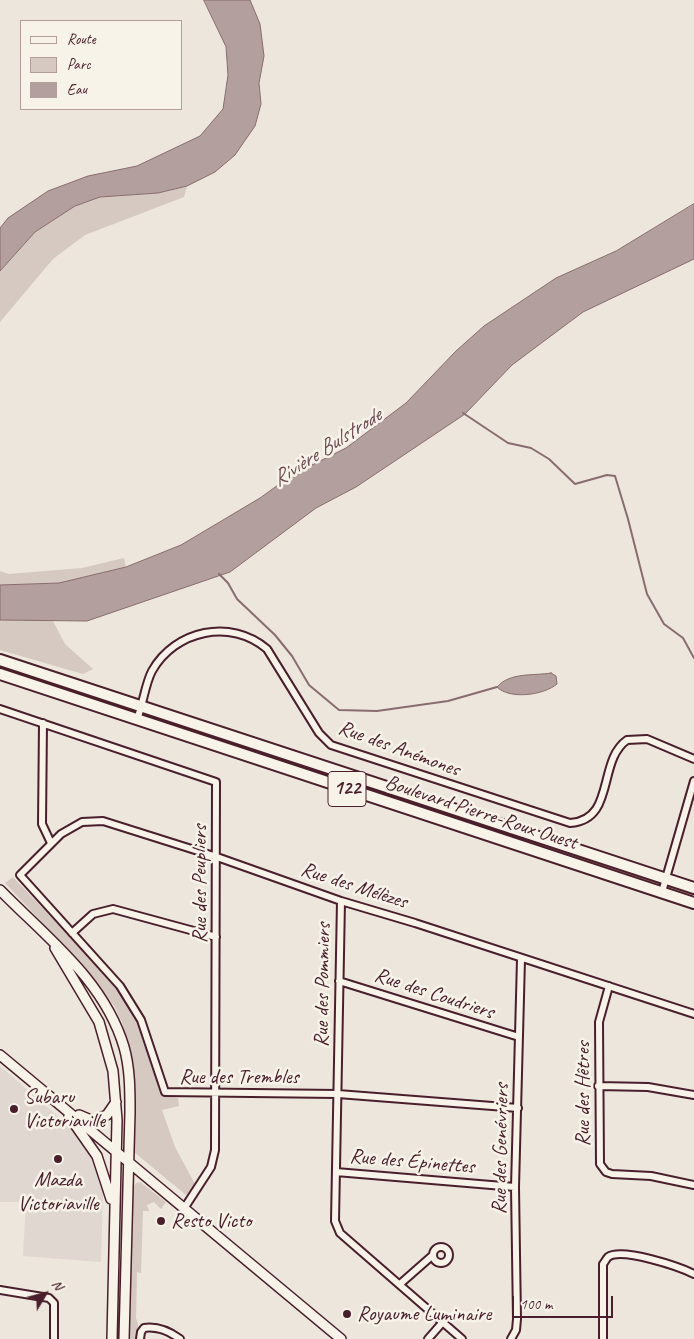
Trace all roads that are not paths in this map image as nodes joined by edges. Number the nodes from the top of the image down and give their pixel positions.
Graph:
1 (0, 660) edge
2 (0, 674) edge
3 (142, 706) junction
4 (0, 709) edge
5 (137, 719) junction
6 (43, 723) junction
7 (694, 759) edge
8 (694, 780) edge
9 (51, 843) junction
10 (217, 857) junction
11 (20, 875) joint
12 (666, 878) junction
13 (694, 888) edge
14 (0, 890) edge
15 (662, 892) junction
16 (341, 901) junction
17 (694, 903) edge
18 (72, 933) junction
19 (216, 937) junction
20 (52, 944) junction
21 (521, 959) junction
22 (339, 981) junction
23 (609, 986) junction
24 (694, 1014) edge
25 (519, 1038) junction
26 (0, 1055) edge
27 (598, 1086) junction
28 (216, 1094) junction
29 (338, 1094) junction
30 (694, 1095) edge
31 (116, 1102) junction
32 (61, 1106) junction
33 (518, 1108) junction
34 (116, 1150) junction
35 (128, 1160) junction
36 (336, 1172) junction
37 (694, 1185) edge
38 (516, 1187) junction
39 (185, 1207) junction
40 (114, 1212) junction
41 (433, 1255) dead end
42 (694, 1274) edge
43 (400, 1284) junction
44 (0, 1290) edge
45 (442, 1323) junction
46 (54, 1339) edge
47 (112, 1339) edge
48 (124, 1339) edge
49 (140, 1339) edge
50 (180, 1339) edge
51 (341, 1339) edge
52 (428, 1339) edge
53 (462, 1339) edge
54 (511, 1339) edge
55 (603, 1339) edge

1 - 3 main road, Boulevard Pierre-Roux Ouest / 122
2 - 5 main road, Boulevard Pierre-Roux Ouest / 122
3 - 5 street, Rue des Anémones
3 - 7 street, Rue des Anémones
3 - 12 main road, Boulevard Pierre-Roux Ouest / 122
4 - 6 street, Rue des Peupliers
5 - 15 main road, Boulevard Pierre-Roux Ouest / 122
6 - 9 street
6 - 10 street, Rue des Peupliers
8 - 12 street
9 - 10 street, Rue des Mélèzes
9 - 11 street, Rue des Mélèzes
10 - 16 street, Rue des Mélèzes
10 - 19 street, Rue des Peupliers
11 - 18 street, Rue des Trembles
12 - 13 main road, Boulevard Pierre-Roux Ouest / 122
12 - 15 street
14 - 20 main road
15 - 17 main road, Boulevard Pierre-Roux Ouest / 122
16 - 21 street, Rue des Mélèzes
16 - 22 street, Rue des Pommiers
18 - 19 street
18 - 28 street, Rue des Trembles
19 - 28 street, Rue des Peupliers
20 - 31 main road
20 - 35 main road
21 - 23 street, Rue des Mélèzes
21 - 25 street, Rue des Genévriers
22 - 25 street, Rue des Coudriers
22 - 29 street, Rue des Pommiers
23 - 24 street, Rue des Mélèzes
23 - 27 street, Rue des Hêtres
25 - 33 street, Rue des Genévriers
26 - 32 main road
27 - 30 street
27 - 37 street, Rue des Hêtres
28 - 29 street, Rue des Trembles
28 - 39 street, Rue des Peupliers
29 - 33 street, Rue des Trembles
29 - 36 street, Rue des Pommiers
31 - 32 main road
31 - 34 main road
32 - 34 main road
32 - 40 main road
33 - 38 street, Rue des Genévriers
34 - 35 main road
34 - 40 main road
35 - 39 main road
35 - 48 main road
36 - 38 street, Rue des Épinettes
36 - 43 street, Rue des Pommiers
38 - 54 street, Rue des Genévriers
39 - 51 main road
40 - 47 main road
41 - 43 street
42 - 55 street
43 - 45 street, Rue des Pommiers
44 - 46 street
45 - 52 street
45 - 53 street, Rue des Pommiers
49 - 50 street

